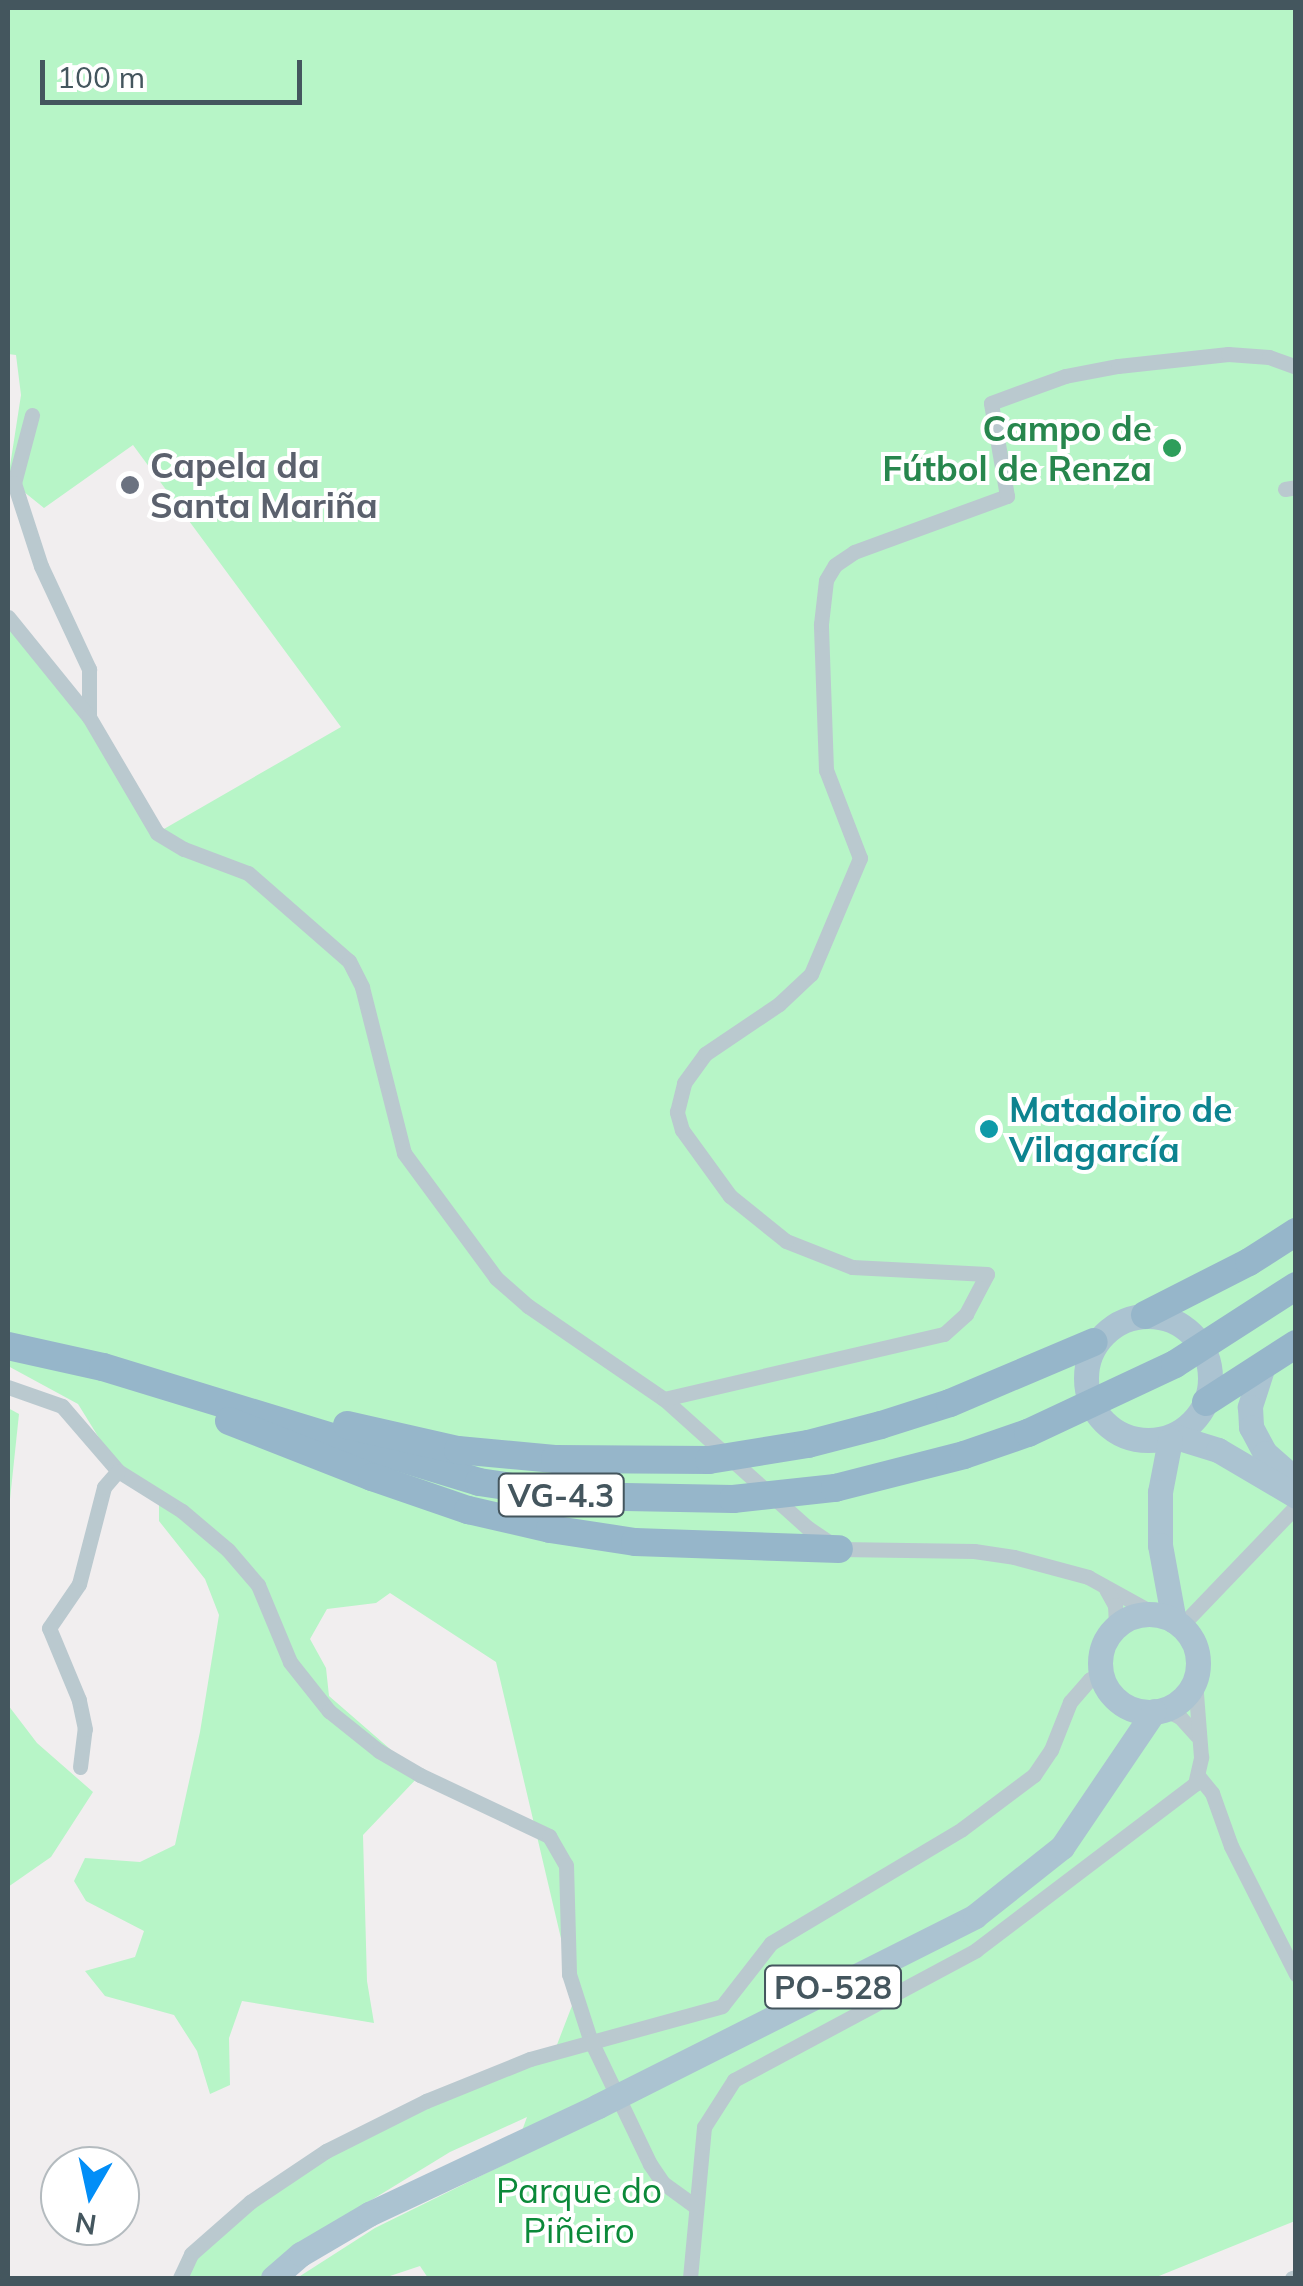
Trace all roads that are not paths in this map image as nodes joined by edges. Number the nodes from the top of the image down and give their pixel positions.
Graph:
1 (1296, 368) edge
2 (32, 415) dead end
3 (8, 617) edge
4 (89, 717) junction
5 (1296, 1232) edge
6 (1296, 1286) edge
7 (1158, 1318) junction
8 (1094, 1342) junction
9 (1296, 1344) edge
10 (8, 1346) edge
11 (103, 1367) junction
12 (1262, 1369) junction
13 (8, 1386) edge
14 (1206, 1398) junction
15 (664, 1399) junction
16 (1122, 1434) junction
17 (1173, 1439) junction
18 (1248, 1466) junction
19 (118, 1471) junction
20 (1296, 1480) edge
21 (1160, 1492) junction
22 (1296, 1496) edge
23 (1296, 1506) edge
24 (1160, 1545) junction
25 (839, 1549) junction
26 (1104, 1586) junction
27 (1150, 1618) junction
28 (1101, 1674) junction
29 (1195, 1680) junction
30 (1117, 1700) junction
31 (1159, 1710) junction
32 (1199, 1740) junction
33 (80, 1768) dead end
34 (1199, 1777) junction
35 (1100, 1793) junction
36 (1296, 1974) edge
37 (590, 2039) junction
38 (694, 2206) junction
39 (180, 2278) edge
40 (273, 2278) edge
41 (690, 2278) edge

1 - 15 street
2 - 4 street
3 - 4 street
4 - 15 street
5 - 7 highway
6 - 11 highway, VG-4.3
7 - 8 main road
7 - 14 main road
8 - 11 highway
8 - 16 main road
9 - 12 highway
10 - 11 highway, VG-4.3
11 - 25 highway
12 - 14 highway
12 - 20 main road
13 - 19 street
14 - 17 main road
14 - 18 main road
15 - 25 street
16 - 17 main road
16 - 21 main road
17 - 18 main road
17 - 21 main road
18 - 22 main road
19 - 33 street
19 - 37 street
21 - 24 main road
23 - 27 street
24 - 27 main road
24 - 27 main road
25 - 26 street
26 - 27 street
26 - 27 street
27 - 28 main road
27 - 29 main road
28 - 30 main road
28 - 37 street
29 - 31 main road
29 - 32 street
30 - 31 main road
30 - 35 main road, PO-528
31 - 32 street
31 - 35 main road, PO-528
32 - 34 street
34 - 36 street
34 - 38 street
35 - 40 main road, PO-528
37 - 38 street
37 - 39 street
38 - 41 street

